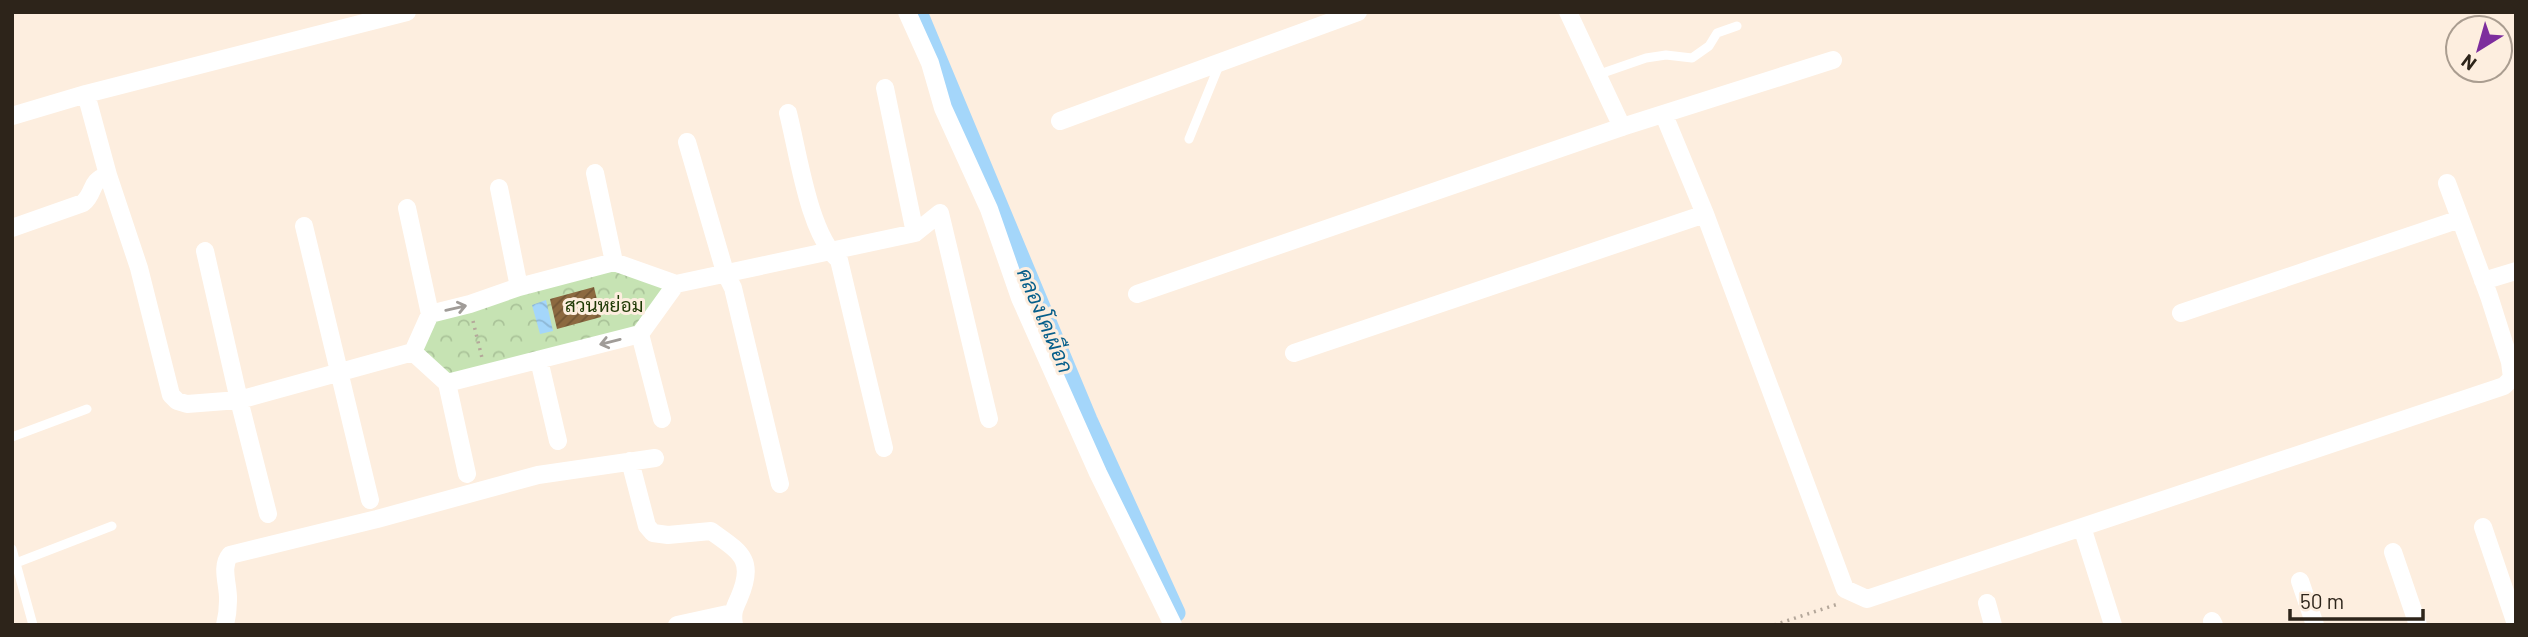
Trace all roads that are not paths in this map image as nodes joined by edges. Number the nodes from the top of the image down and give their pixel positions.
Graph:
1 (407, 12) edge
2 (907, 12) edge
3 (1358, 12) edge
4 (1568, 12) edge
5 (1737, 26) dead end
6 (1833, 60) dead end
7 (1220, 63) junction
8 (1597, 75) junction
9 (885, 88) dead end
10 (86, 94) junction
11 (789, 113) dead end
12 (1664, 115) junction
13 (12, 116) edge
14 (1060, 121) dead end
15 (1622, 127) junction
16 (1189, 139) dead end
17 (687, 142) dead end
18 (595, 173) dead end
19 (108, 175) junction
20 (2446, 183) dead end
21 (499, 188) dead end
22 (407, 208) dead end
23 (1705, 214) junction
24 (2459, 219) junction
25 (304, 226) dead end
26 (12, 228) edge
27 (915, 233) junction
28 (205, 251) dead end
29 (828, 251) junction
30 (614, 262) junction
31 (2516, 271) edge
32 (725, 272) junction
33 (2483, 281) junction
34 (677, 284) junction
35 (519, 287) junction
36 (1137, 294) dead end
37 (2180, 313) dead end
38 (430, 314) junction
39 (640, 334) junction
40 (413, 352) junction
41 (1294, 353) dead end
42 (539, 360) junction
43 (338, 373) junction
44 (447, 383) junction
45 (239, 400) junction
46 (87, 409) dead end
47 (662, 419) dead end
48 (989, 419) dead end
49 (12, 437) edge
50 (558, 441) dead end
51 (884, 448) dead end
52 (654, 458) dead end
53 (630, 461) junction
54 (467, 474) dead end
55 (780, 484) dead end
56 (370, 500) dead end
57 (268, 514) dead end
58 (112, 527) dead end
59 (2082, 527) junction
60 (2483, 527) dead end
61 (12, 549) edge
62 (2393, 552) dead end
63 (16, 563) junction
64 (2300, 581) dead end
65 (1987, 603) dead end
66 (733, 619) edge
67 (2516, 624) edge
68 (33, 625) edge
69 (225, 625) edge
70 (677, 625) edge
71 (1173, 625) edge
72 (1993, 625) edge
73 (2113, 625) edge
74 (2315, 625) edge
75 (2418, 625) edge

1 - 10 street
2 - 71 street
3 - 7 street
4 - 8 street
5 - 8 lane
6 - 12 street
7 - 14 street
7 - 16 lane
8 - 15 street
9 - 27 street
10 - 13 street
10 - 19 street
11 - 29 street
12 - 15 street
12 - 23 street
15 - 36 street
17 - 32 street
18 - 30 street
19 - 26 street
19 - 45 street
20 - 24 street
21 - 35 street
22 - 38 street
23 - 41 street
23 - 59 street
24 - 33 street
24 - 37 street
25 - 43 street
27 - 29 street
27 - 48 street
28 - 45 street
29 - 32 street
29 - 51 street
30 - 34 street
30 - 35 street
31 - 33 street
32 - 34 street
32 - 55 street
33 - 59 street
34 - 39 street
38 -> 35 street
38 - 40 street
39 -> 42 street
39 - 47 street
40 - 43 street
40 - 44 street
42 - 44 street
42 - 50 street
43 - 45 street
43 - 56 street
44 - 54 street
45 - 57 street
46 - 49 lane
52 - 53 street
53 - 66 street
53 - 69 street
58 - 63 lane
59 - 73 street
60 - 67 street
61 - 63 lane
62 - 75 street
63 - 68 lane
64 - 74 street
65 - 72 street
66 - 70 street

